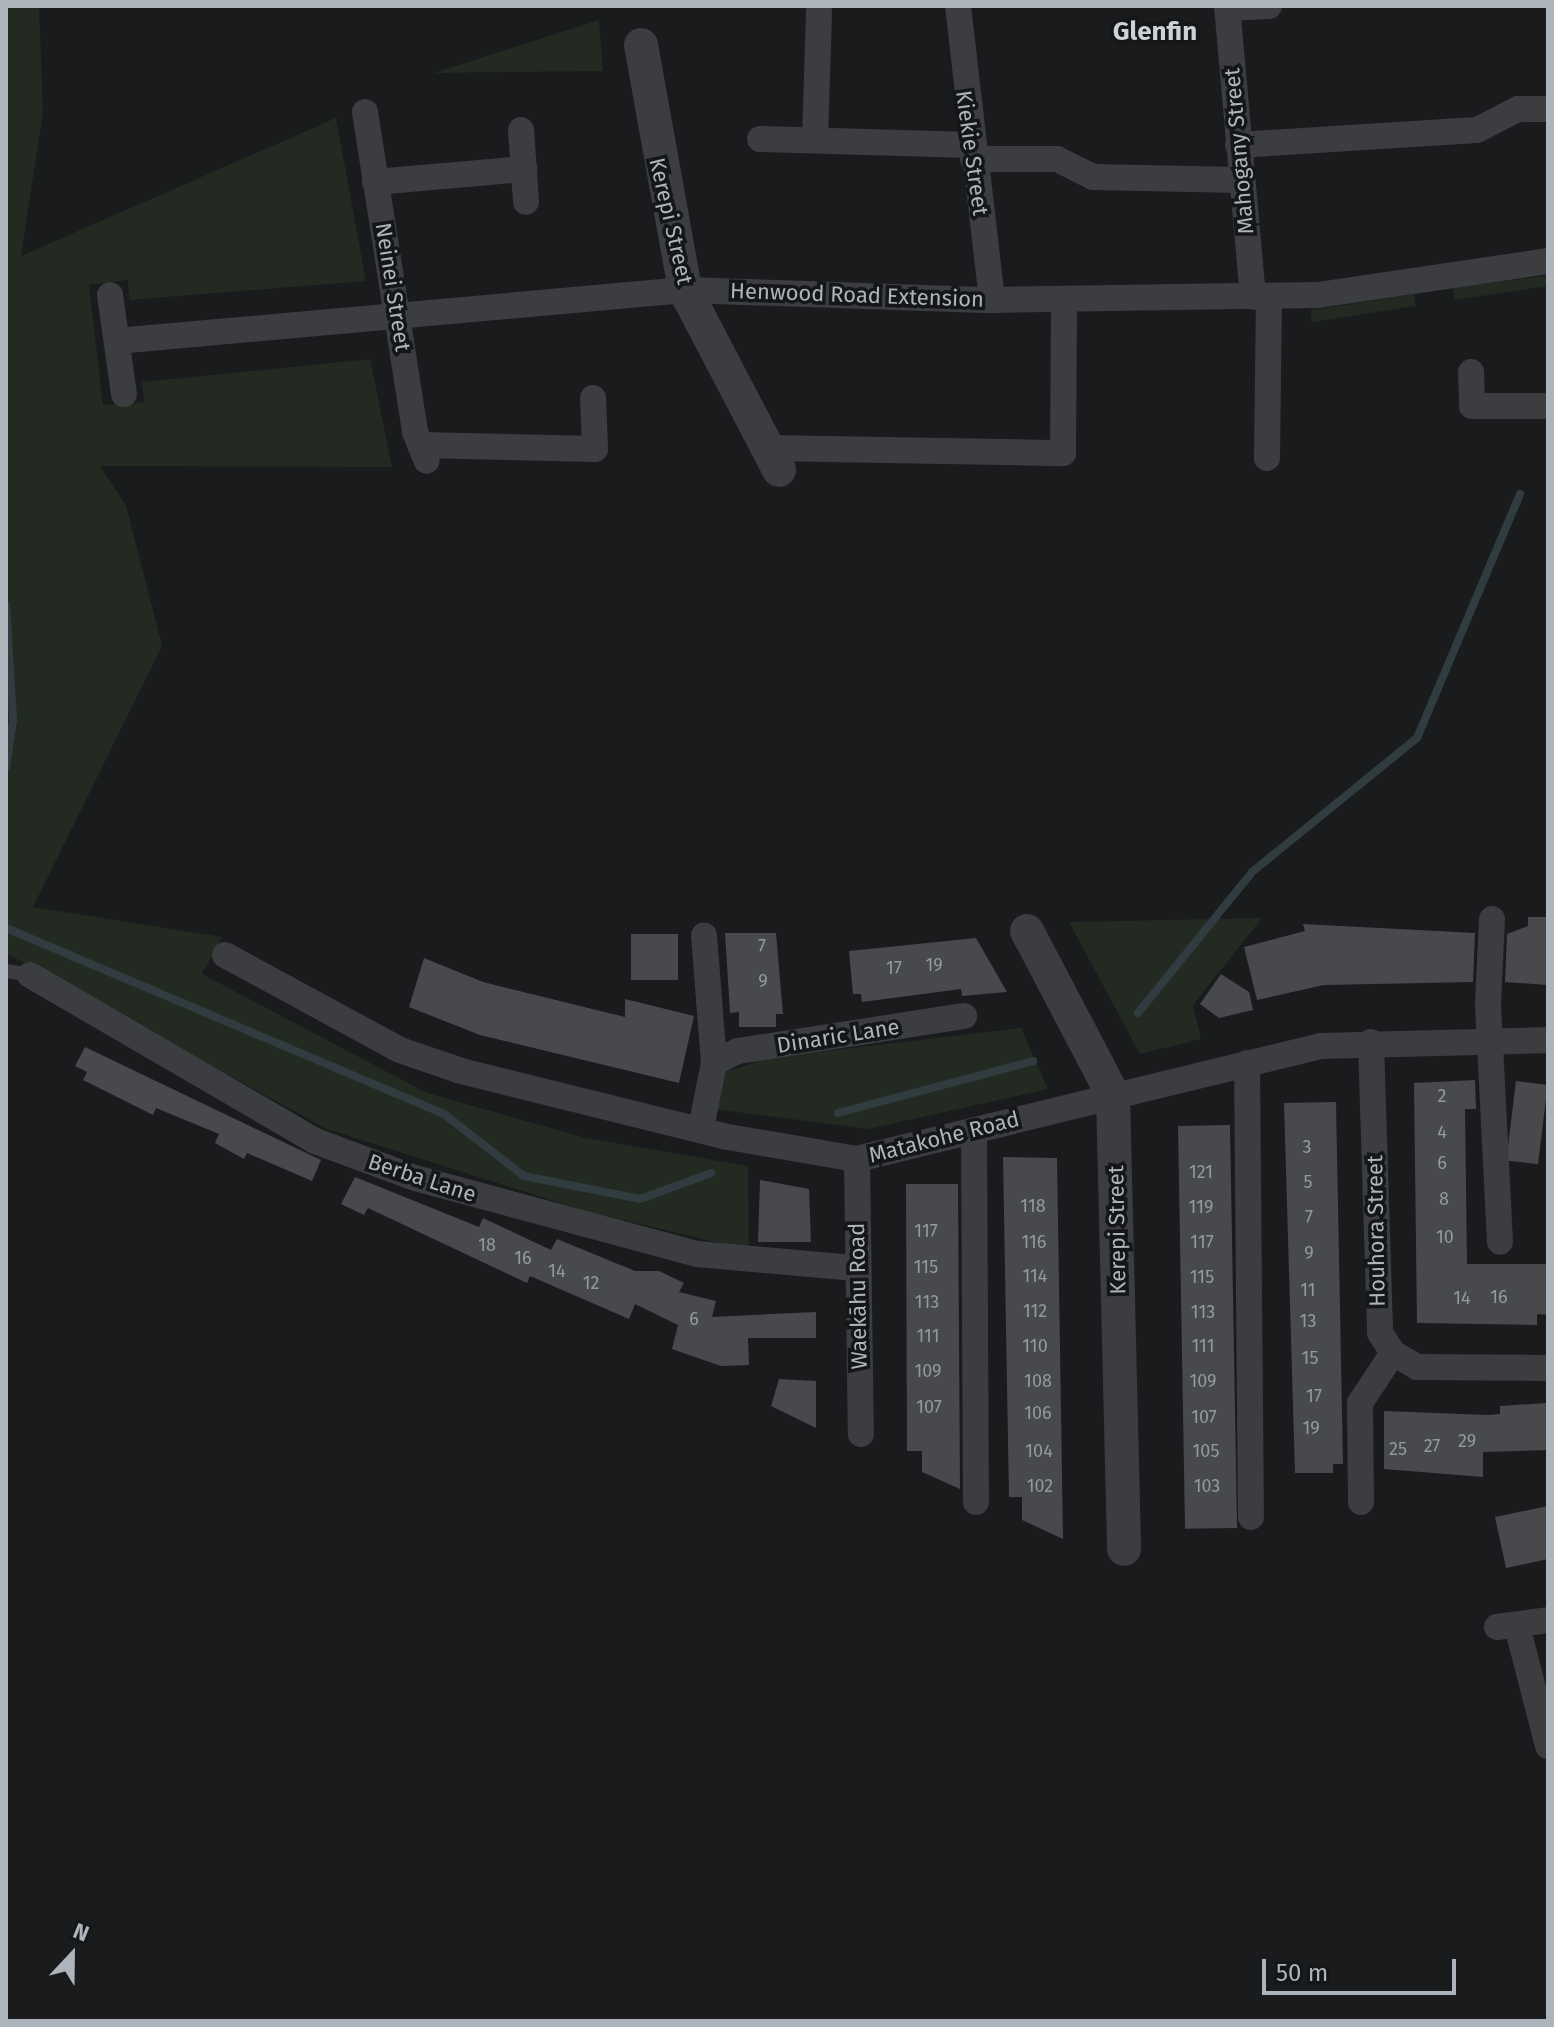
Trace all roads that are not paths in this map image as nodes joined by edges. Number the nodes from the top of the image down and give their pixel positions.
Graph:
1 (958, 6) edge
2 (1269, 6) edge
3 (1227, 7) edge
4 (819, 12) dead end
5 (641, 45) dead end
6 (1548, 109) edge
7 (365, 112) dead end
8 (521, 130) dead end
9 (760, 139) dead end
10 (815, 140) junction
11 (1238, 145) junction
12 (972, 152) junction
13 (524, 169) junction
14 (1241, 180) junction
15 (375, 182) junction
16 (526, 202) dead end
17 (1548, 261) edge
18 (685, 290) junction
19 (110, 295) dead end
20 (1261, 296) junction
21 (992, 300) junction
22 (1064, 300) junction
23 (399, 315) junction
24 (117, 341) junction
25 (1471, 372) dead end
26 (124, 394) dead end
27 (593, 398) dead end
28 (1548, 406) edge
29 (1267, 458) dead end
30 (774, 459) joint
31 (1492, 919) dead end
32 (1027, 931) dead end
33 (704, 935) dead end
34 (225, 955) dead end
35 (18, 973) edge
36 (964, 1016) dead end
37 (1492, 1040) junction
38 (1548, 1040) edge
39 (1371, 1042) junction
40 (714, 1063) junction
41 (1247, 1063) junction
42 (1113, 1095) junction
43 (701, 1128) junction
44 (974, 1131) junction
45 (857, 1159) junction
46 (1500, 1242) dead end
47 (855, 1268) junction
48 (1393, 1353) junction
49 (1548, 1368) edge
50 (861, 1434) dead end
51 (976, 1502) dead end
52 (1361, 1502) dead end
53 (1251, 1517) dead end
54 (1124, 1549) dead end
55 (1548, 1620) edge
56 (1548, 1746) edge

1 - 12 street, Kiekie Street
2 - 3 street
3 - 11 street, Mahogany Street
4 - 10 street
5 - 18 street, Kerepi Street
6 - 11 street
7 - 15 street, Neinei Street
8 - 13 street
9 - 10 street
10 - 12 street
11 - 14 street, Mahogany Street
12 - 14 street
12 - 21 street, Kiekie Street
13 - 15 street
13 - 16 street
14 - 20 street, Mahogany Street
15 - 23 street, Neinei Street
17 - 20 street, Henwood Road Extension
18 - 21 street, Henwood Road Extension
18 - 23 street, Henwood Road Extension
18 - 30 street, Kerepi Street
19 - 24 street
20 - 22 street, Henwood Road Extension
20 - 29 street, Mahogany Street
21 - 22 street, Henwood Road Extension
22 - 30 street
23 - 24 street, Henwood Road Extension
23 - 27 street, Neinei Street
24 - 26 street
25 - 28 street
31 - 37 street
32 - 42 street, Kerepi Street
33 - 40 street
34 - 43 street, Matakohe Road
35 - 47 street, Berba Lane
36 - 40 street, Dinaric Lane
37 - 38 street, Matakohe Road
37 - 39 street, Matakohe Road
37 - 46 street
39 - 41 street, Matakohe Road
39 - 48 street, Houhora Street
40 - 43 street
41 - 42 street, Matakohe Road
41 - 53 street
42 - 44 street, Matakohe Road
42 - 54 street, Kerepi Street
43 - 45 street, Matakohe Road
44 - 45 street, Matakohe Road
44 - 51 street
45 - 47 street, Waekāhu Road
47 - 50 street, Waekāhu Road
48 - 49 street
48 - 52 street
55 - 56 street

